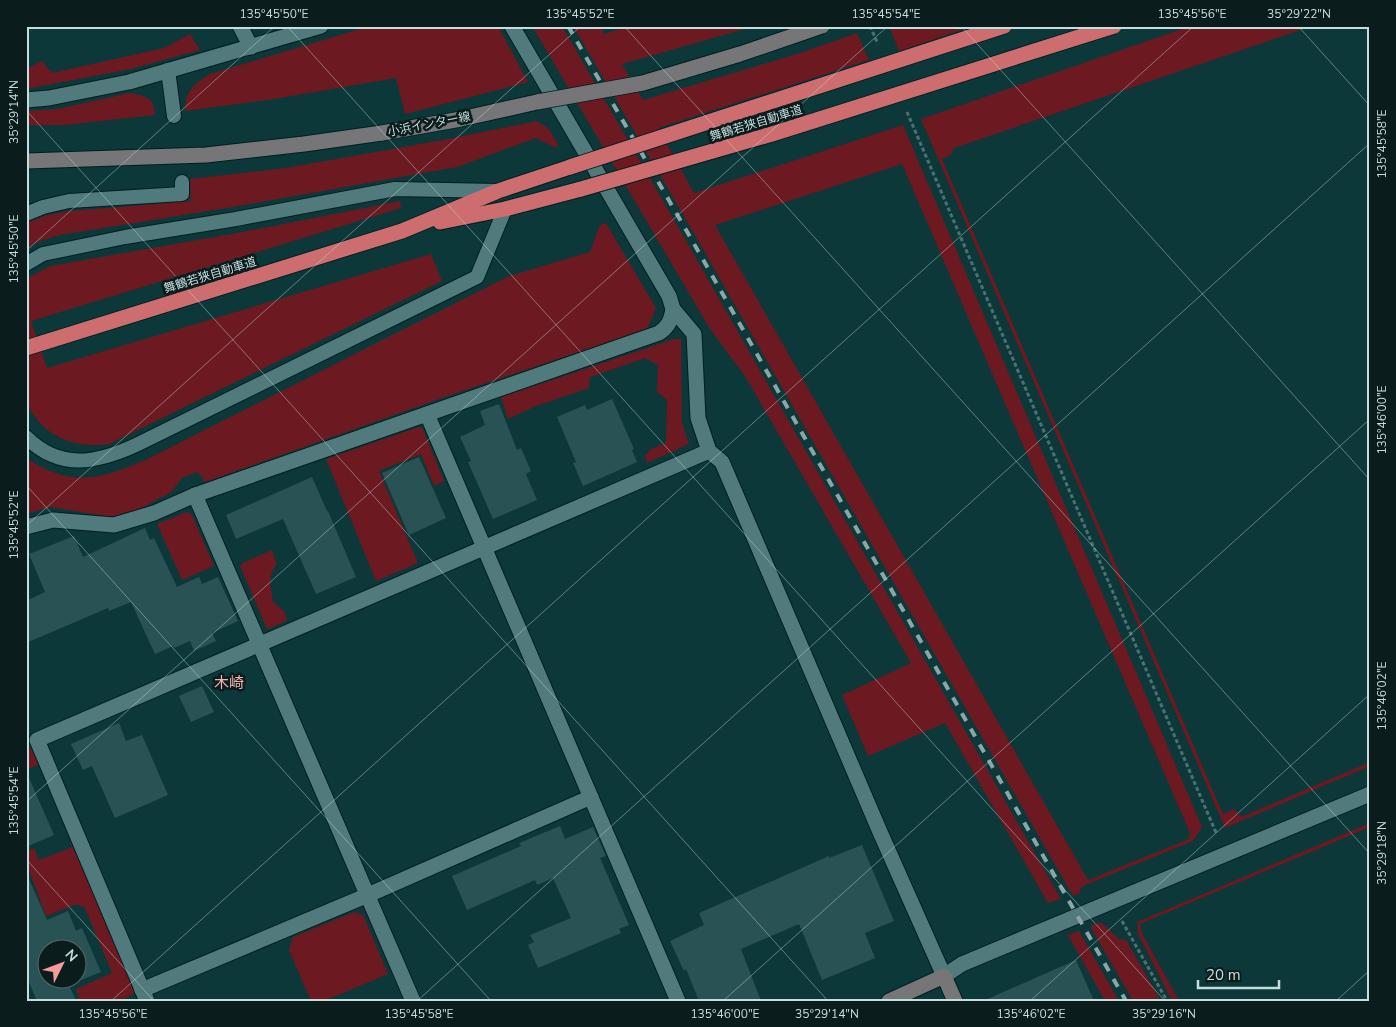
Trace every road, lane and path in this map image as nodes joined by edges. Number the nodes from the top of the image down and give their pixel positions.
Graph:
1 (240, 26) edge
2 (321, 26) edge
3 (512, 26) edge
4 (822, 26) edge
5 (1004, 26) edge
6 (1114, 26) edge
7 (251, 46) junction
8 (168, 70) junction
9 (26, 100) edge
10 (174, 116) dead end
11 (912, 125) dead end
12 (26, 161) edge
13 (182, 182) dead end
14 (498, 191) junction
15 (505, 209) junction
16 (26, 214) edge
17 (402, 230) junction
18 (26, 264) edge
19 (673, 309) junction
20 (26, 348) edge
21 (427, 414) junction
22 (26, 437) edge
23 (710, 451) junction
24 (195, 495) junction
25 (26, 527) edge
26 (483, 548) junction
27 (260, 644) junction
28 (32, 739) edge
29 (1370, 794) edge
30 (591, 797) junction
31 (1226, 855) junction
32 (368, 896) junction
33 (1112, 903) junction
34 (944, 976) junction
35 (145, 995) edge
36 (414, 1001) edge
37 (678, 1001) edge
38 (889, 1001) edge
39 (955, 1001) edge
40 (1167, 1001) edge

1 - 7 street
2 - 7 street
3 - 19 street
4 - 12 main road, 小浜インター線, bridge
5 - 14 highway, 舞鶴若狭自動車道, bridge
6 - 15 highway, 舞鶴若狭自動車道, bridge
7 - 8 street
8 - 9 street
8 - 10 lane
11 - 31 path
13 - 16 lane
14 - 17 highway, 舞鶴若狭自動車道
14 - 18 lane
15 - 17 highway, 舞鶴若狭自動車道
15 - 22 lane
17 - 20 highway, 舞鶴若狭自動車道
19 - 21 street
19 - 23 street
21 - 24 street
21 - 26 street
23 - 26 street
23 - 34 street
24 - 25 street
24 - 27 street
26 - 27 street
26 - 30 street
27 - 28 street
27 - 32 street
28 - 35 street
29 - 31 street
30 - 32 street
30 - 37 street
31 - 33 street
32 - 35 street
32 - 36 street
33 - 34 street
33 - 40 path
34 - 38 main road
34 - 39 main road

